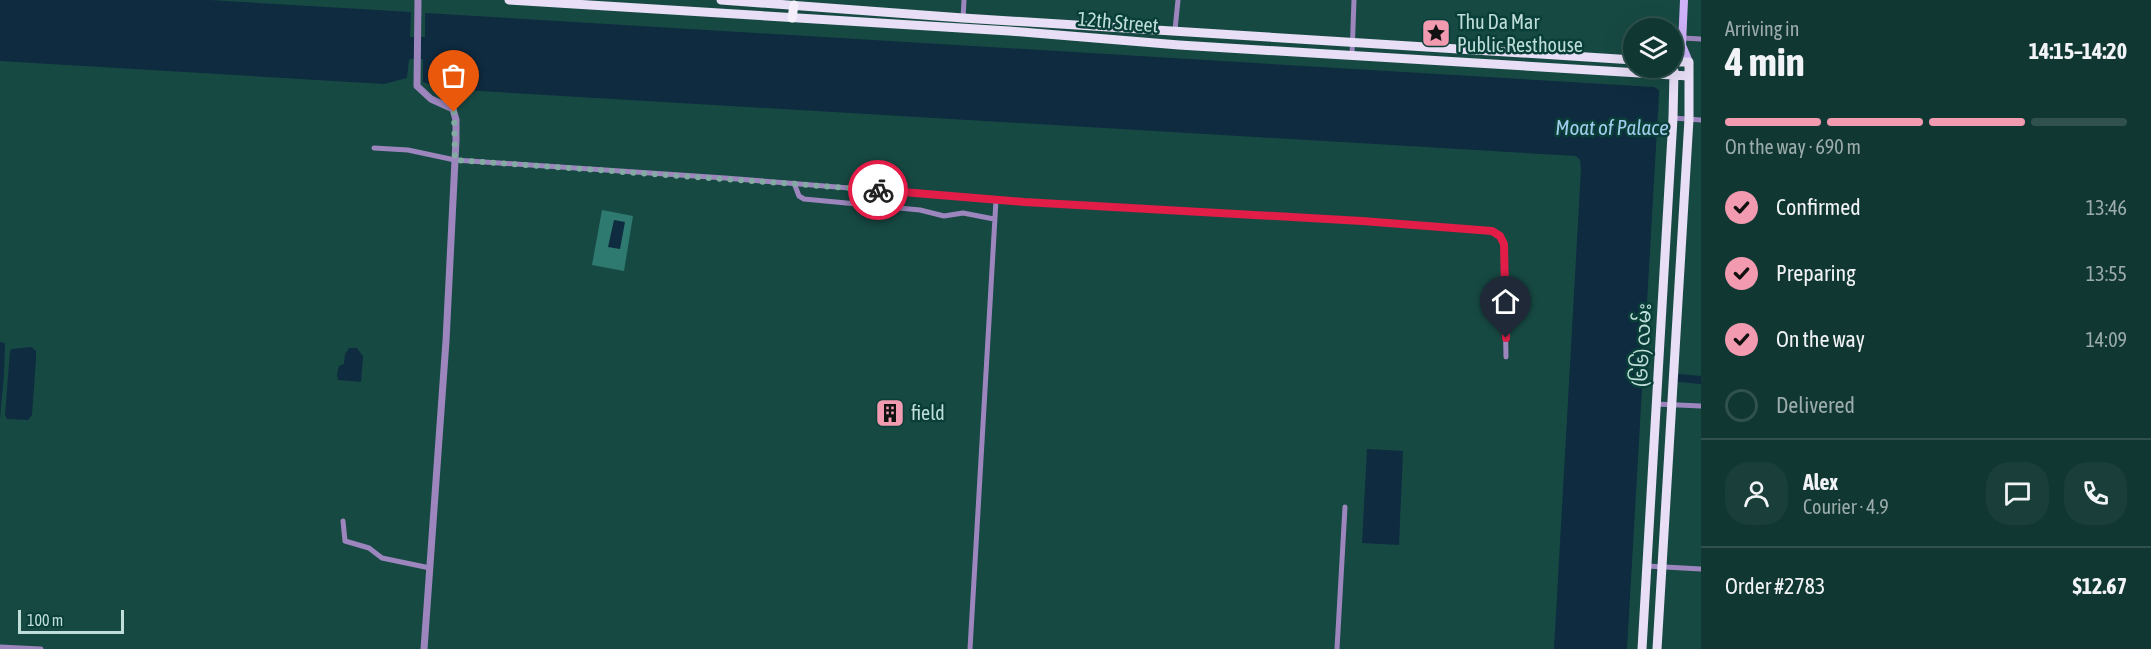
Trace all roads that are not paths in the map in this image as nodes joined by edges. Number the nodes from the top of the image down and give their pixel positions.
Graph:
1 (418, 0) edge
2 (509, 0) edge
3 (721, 0) edge
4 (964, 0) edge
5 (1178, 0) edge
6 (1354, 0) edge
7 (1684, 1) edge
8 (794, 5) junction
9 (792, 18) junction
10 (963, 18) junction
11 (1683, 22) edge
12 (962, 29) junction
13 (1175, 30) junction
14 (1701, 39) edge
15 (1353, 42) junction
16 (1683, 42) edge
17 (1683, 45) edge
18 (1352, 56) junction
19 (1623, 59) edge
20 (1683, 62) edge
21 (1689, 62) junction
22 (1623, 73) edge
23 (1683, 76) edge
24 (1689, 76) junction
25 (1674, 78) edge
26 (1673, 118) junction
27 (1689, 119) junction
28 (1701, 120) edge
29 (374, 148) dead end
30 (455, 160) junction
31 (794, 183) junction
32 (871, 189) junction
33 (996, 200) junction
34 (870, 206) junction
35 (994, 219) junction
36 (1506, 357) dead end
37 (1656, 404) junction
38 (1671, 404) junction
39 (1701, 406) edge
40 (1345, 507) dead end
41 (343, 521) dead end
42 (1647, 566) junction
43 (1662, 567) junction
44 (430, 568) junction
45 (1701, 569) edge
46 (0, 647) edge
47 (41, 649) edge
48 (424, 649) edge
49 (970, 649) edge
50 (1337, 649) edge
51 (1642, 649) edge
52 (1657, 649) edge

1 - 30 street
2 - 9 main road, 12th Street
3 - 8 main road, 12th Street
4 - 10 street
5 - 13 street
6 - 15 street
7 - 11 main road, (၆၆) လမ်း
8 - 9 highway
8 - 10 main road, 12th Street
9 - 12 main road, 12th Street
10 - 12 street
10 - 13 main road, 12th Street
12 - 18 main road, 12th Street
13 - 15 main road, 12th Street
14 - 16 street
15 - 18 street
15 - 19 main road, 12th Street
17 - 21 main road, (၆၆) လမ်း
18 - 22 main road, 12th Street
20 - 21 main road
21 - 24 main road, (၆၆) လမ်း
23 - 24 main road, 12th Street
24 - 27 main road, (၆၆) လမ်း
25 - 26 main road, (၆၆) လမ်း
26 - 27 street
26 - 37 main road, (၆၆) လမ်း
27 - 28 street
27 - 38 main road, (၆၆) လမ်း
29 - 30 street
30 - 31 street
30 - 44 street
31 - 32 street
31 - 34 street
32 - 33 street
32 - 34 street
33 - 35 street
33 - 36 street
34 - 35 street
35 - 49 street
37 - 38 street
37 - 42 main road, (၆၆) လမ်း
38 - 39 street
38 - 43 main road, (၆၆) လမ်း
40 - 50 street
41 - 44 street
42 - 43 street
42 - 51 main road, (၆၆) လမ်း
43 - 45 street
43 - 52 main road, (၆၆) လမ်း
44 - 48 street
46 - 47 street

